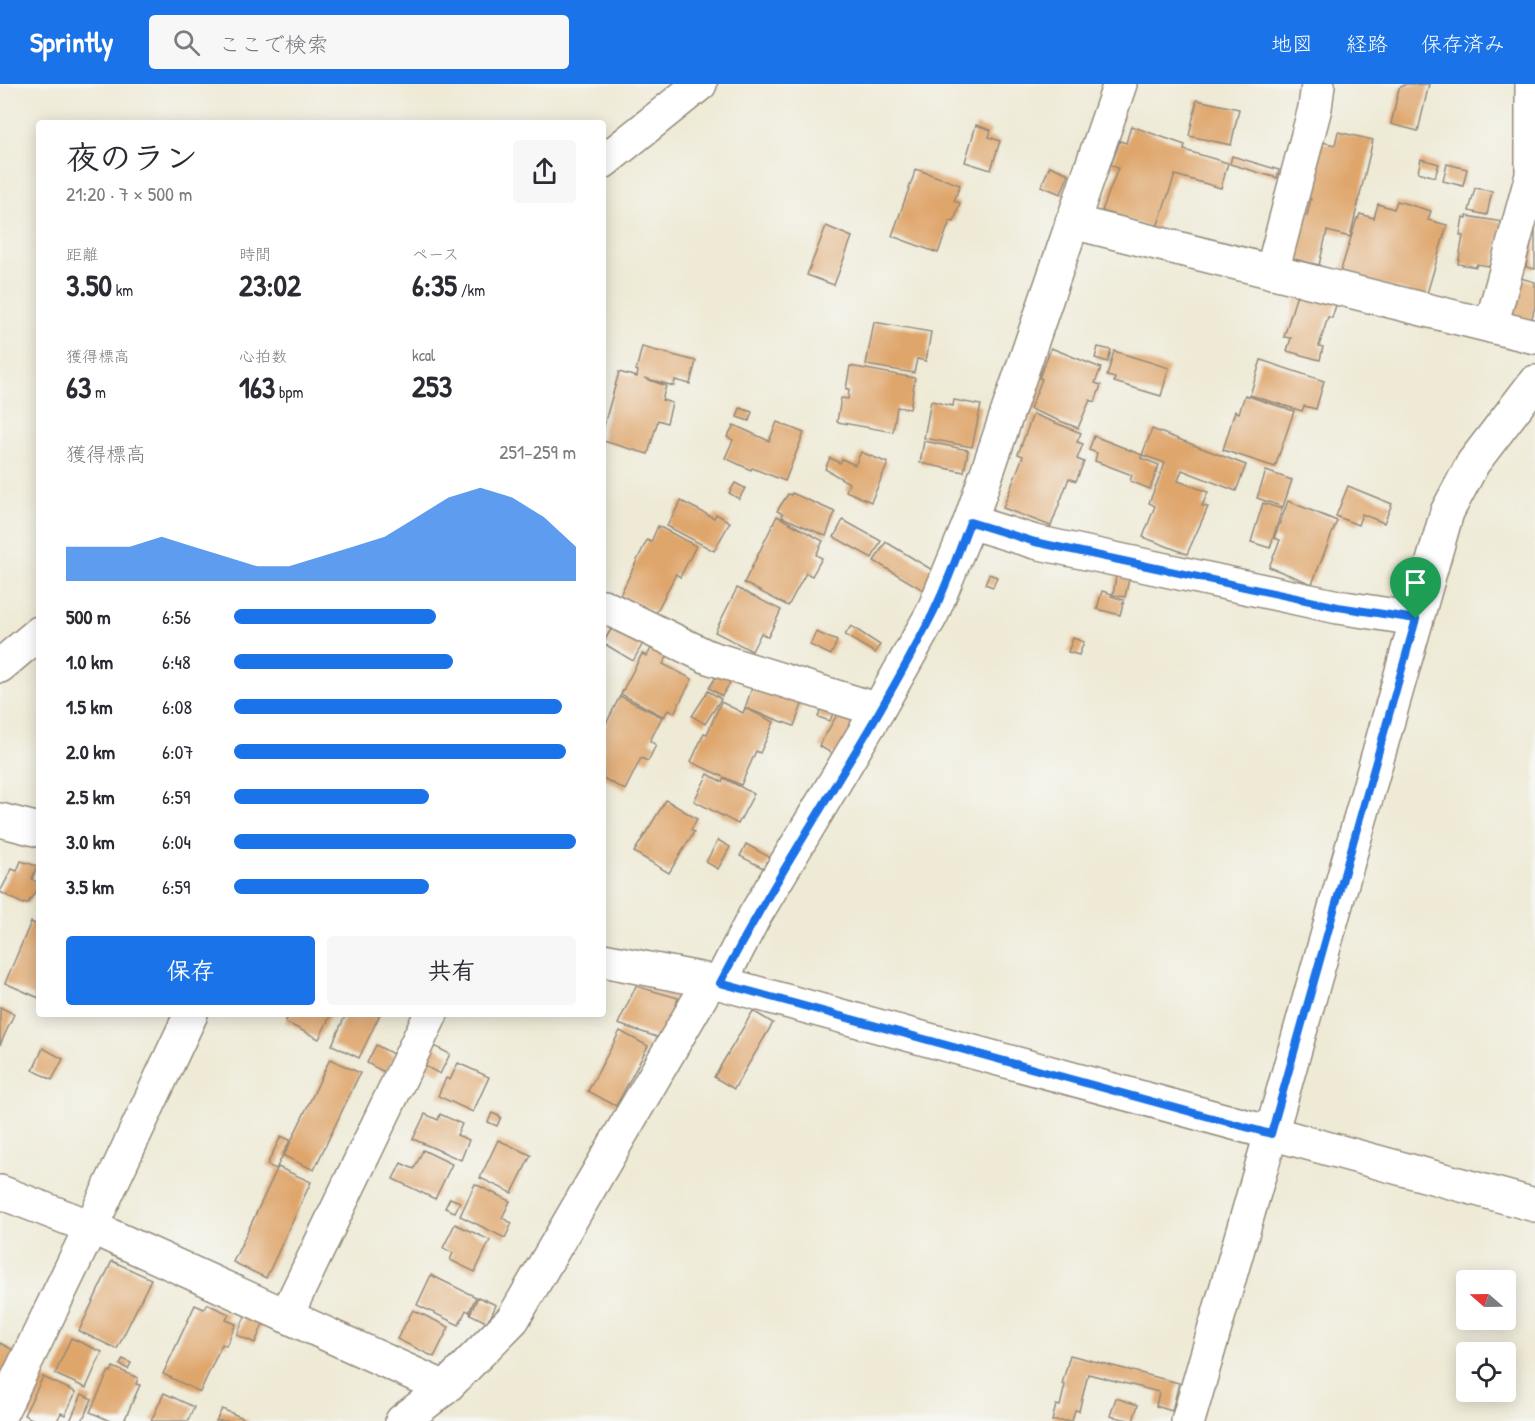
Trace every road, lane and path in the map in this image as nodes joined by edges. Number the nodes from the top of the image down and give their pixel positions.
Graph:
1 (700, 84) edge
2 (1120, 84) edge
3 (1316, 84) edge
4 (1532, 84) edge
5 (606, 160) edge
6 (1072, 222) junction
7 (1272, 272) junction
8 (1491, 326) junction
9 (1535, 337) edge
10 (1535, 382) edge
11 (970, 522) junction
12 (606, 607) edge
13 (1416, 619) junction
14 (36, 636) edge
15 (0, 666) edge
16 (878, 710) junction
17 (0, 820) edge
18 (36, 829) edge
19 (606, 961) edge
20 (715, 982) junction
21 (190, 1017) edge
22 (430, 1017) edge
23 (1271, 1134) junction
24 (0, 1192) edge
25 (1535, 1205) edge
26 (91, 1227) junction
27 (286, 1316) junction
28 (445, 1388) junction
29 (0, 1415) edge
30 (402, 1421) edge
31 (1188, 1421) edge

1 - 5 street
2 - 6 street
3 - 7 street
4 - 8 street
6 - 7 street
6 - 11 street
7 - 8 street
8 - 9 street
10 - 13 street
11 - 13 street
11 - 16 street
12 - 16 street
13 - 23 street
14 - 15 street
16 - 20 street
17 - 18 street
19 - 20 street
20 - 23 street
20 - 28 street
21 - 26 street
22 - 27 street
23 - 25 street
23 - 31 street
24 - 26 street
26 - 27 street
26 - 29 street
27 - 28 street
28 - 30 street

